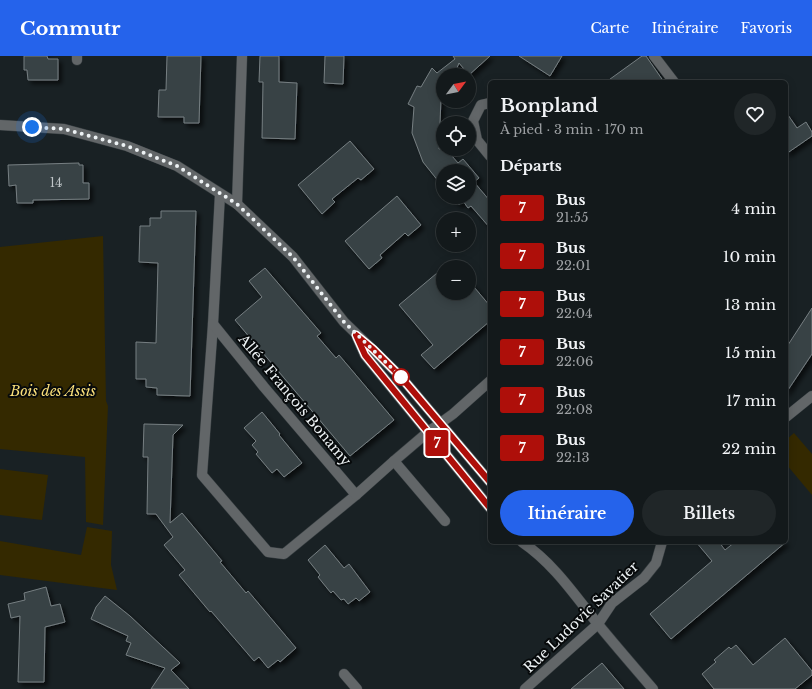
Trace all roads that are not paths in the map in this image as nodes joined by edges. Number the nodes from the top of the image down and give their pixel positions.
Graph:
1 (242, 56) edge
2 (654, 56) edge
3 (672, 80) edge
4 (488, 103) edge
5 (0, 125) edge
6 (488, 154) edge
7 (220, 194) junction
8 (237, 204) junction
9 (213, 324) junction
10 (356, 335) junction
11 (488, 383) edge
12 (812, 396) edge
13 (788, 415) edge
14 (440, 424) junction
15 (428, 432) junction
16 (394, 461) junction
17 (488, 480) edge
18 (356, 495) junction
19 (488, 506) edge
20 (445, 521) dead end
21 (525, 544) edge
22 (533, 544) edge
23 (661, 544) edge
24 (538, 552) junction
25 (598, 624) junction
26 (344, 674) dead end
27 (357, 689) edge
28 (526, 689) edge
29 (653, 689) edge

1 - 8 street
2 - 3 street
4 - 6 street
5 - 7 street
7 - 8 street
7 - 9 street
8 - 10 street
9 - 18 street, Allée François Bonamy
9 - 18 street
10 - 14 street
10 - 15 street
11 - 14 street
12 - 13 street
14 - 15 street
14 - 17 street
15 - 16 street
15 - 19 street
16 - 18 street
16 - 20 street
21 - 24 street
22 - 24 street
23 - 25 street, Rue Ludovic Savatier
24 - 25 street
25 - 28 street, Rue Ludovic Savatier
25 - 29 street
26 - 27 street

